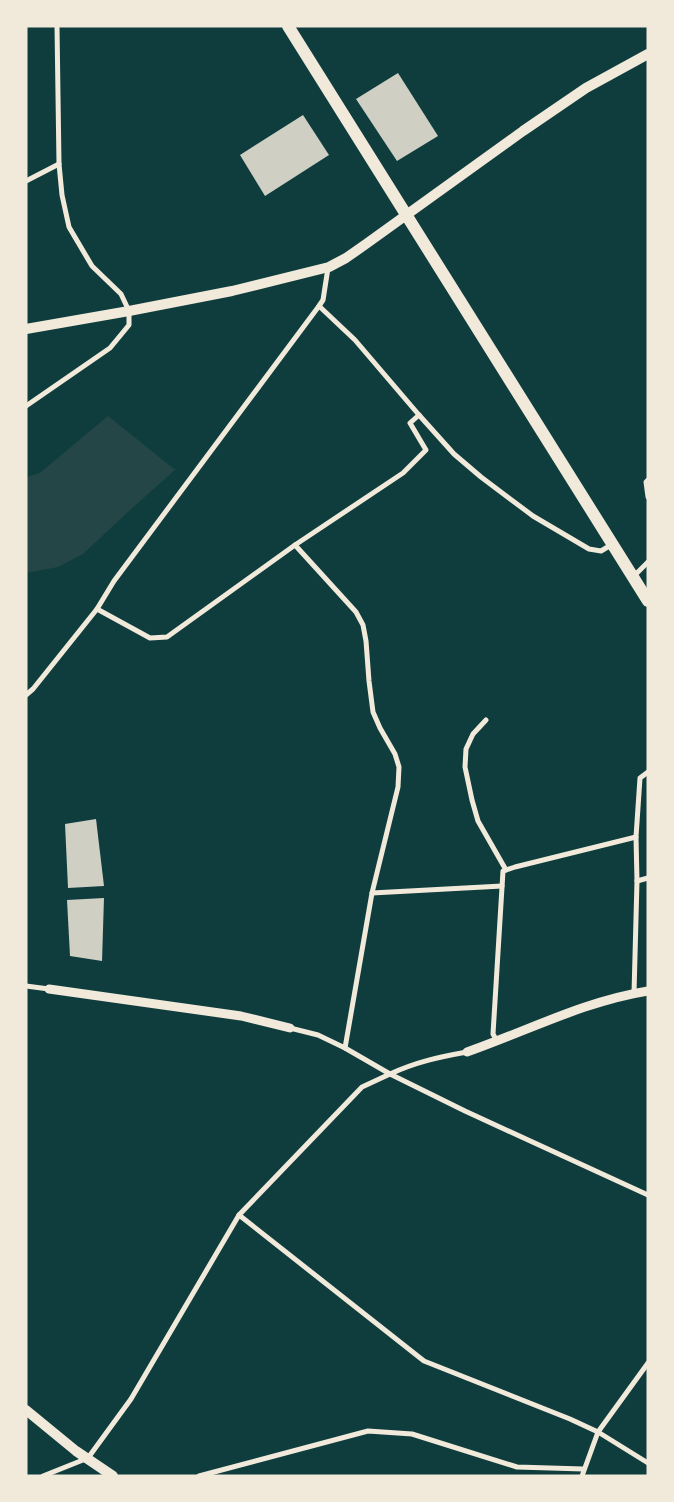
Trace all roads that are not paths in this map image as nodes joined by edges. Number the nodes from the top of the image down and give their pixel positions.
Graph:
1 (57, 26) edge
2 (288, 26) edge
3 (648, 54) edge
4 (58, 164) junction
5 (26, 180) edge
6 (406, 215) junction
7 (329, 267) junction
8 (319, 306) junction
9 (129, 311) junction
10 (26, 329) edge
11 (26, 406) edge
12 (419, 415) junction
13 (648, 480) edge
14 (648, 497) edge
15 (295, 545) junction
16 (612, 545) junction
17 (648, 562) edge
18 (633, 578) junction
19 (648, 601) edge
20 (97, 609) junction
21 (26, 695) edge
22 (486, 720) dead end
23 (648, 772) edge
24 (636, 837) junction
25 (506, 870) junction
26 (648, 878) edge
27 (637, 881) junction
28 (502, 886) junction
29 (372, 893) junction
30 (26, 986) edge
31 (49, 989) joint
32 (648, 991) edge
33 (634, 993) junction
34 (290, 1028) joint
35 (497, 1042) junction
36 (346, 1048) junction
37 (468, 1052) joint
38 (390, 1074) junction
39 (648, 1195) edge
40 (239, 1215) junction
41 (648, 1363) edge
42 (26, 1410) edge
43 (598, 1432) junction
44 (88, 1458) junction
45 (648, 1463) edge
46 (583, 1469) junction
47 (52, 1474) edge
48 (43, 1476) edge
49 (114, 1476) edge
50 (199, 1476) edge
51 (582, 1476) edge

1 - 4 street
2 - 6 main road
3 - 6 main road
4 - 5 street
4 - 9 street
6 - 7 main road
6 - 16 main road
7 - 8 street
7 - 9 main road
8 - 12 street
8 - 20 street
9 - 10 main road
9 - 11 street
12 - 15 street
12 - 16 street
13 - 14 street
15 - 20 street
15 - 29 street
16 - 18 main road
17 - 18 street
18 - 19 main road
20 - 21 street
22 - 25 street
23 - 24 street
24 - 25 street
24 - 27 street
25 - 28 street
26 - 27 street
27 - 33 street
28 - 29 street
28 - 35 street
29 - 36 street
30 - 31 street
31 - 34 street
32 - 33 street
33 - 35 street
34 - 36 street
35 - 37 street
36 - 38 street
37 - 38 street
38 - 39 street
38 - 40 street
40 - 43 street
40 - 44 street
41 - 43 street
42 - 44 main road
43 - 45 street
43 - 46 street
44 - 47 street
44 - 49 main road
46 - 50 street
46 - 51 street
47 - 48 street

